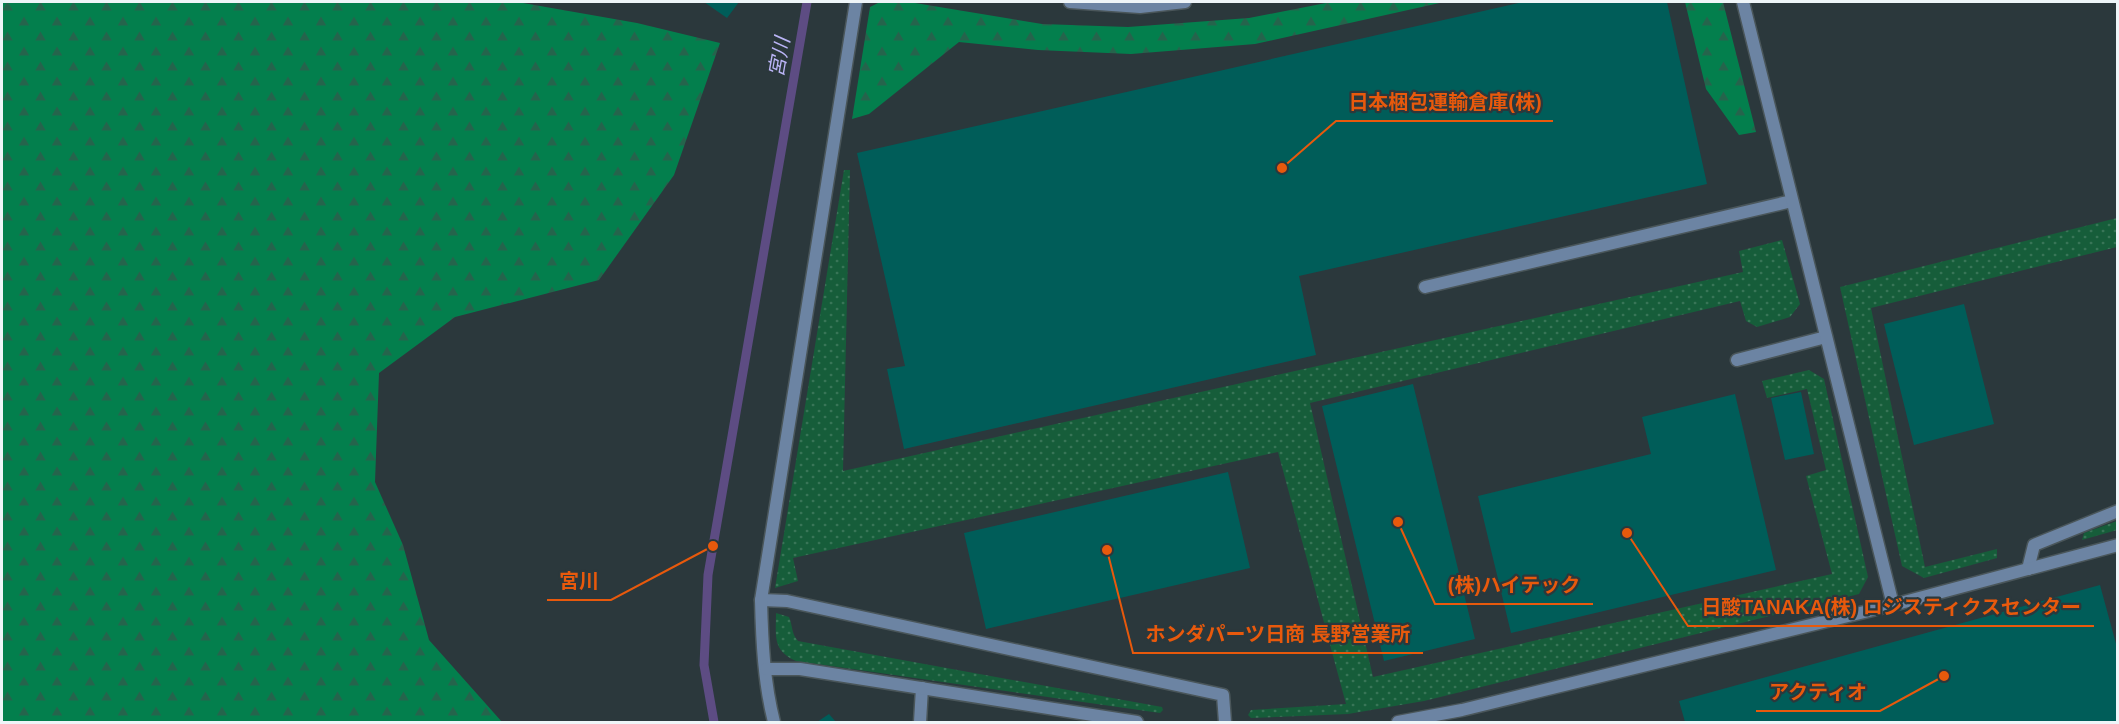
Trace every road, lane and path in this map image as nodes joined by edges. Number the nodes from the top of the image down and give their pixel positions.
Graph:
1 (856, 2) edge
2 (1070, 2) edge
3 (1185, 2) edge
4 (1743, 2) edge
5 (1792, 201) junction
6 (1425, 287) dead end
7 (1826, 337) junction
8 (1737, 360) dead end
9 (2118, 512) edge
10 (2118, 545) edge
11 (2028, 569) junction
12 (761, 600) junction
13 (1893, 605) junction
14 (766, 669) junction
15 (922, 688) junction
16 (774, 723) edge
17 (920, 723) edge
18 (1137, 723) edge
19 (1225, 723) edge
20 (1398, 723) edge

1 - 12 street
2 - 3 street
4 - 5 street
5 - 6 street
5 - 7 street
7 - 8 street
7 - 13 street
9 - 11 street
10 - 11 street
11 - 13 street
12 - 14 street
12 - 19 street
13 - 20 street
14 - 15 street
14 - 16 street
15 - 17 street
15 - 18 street

